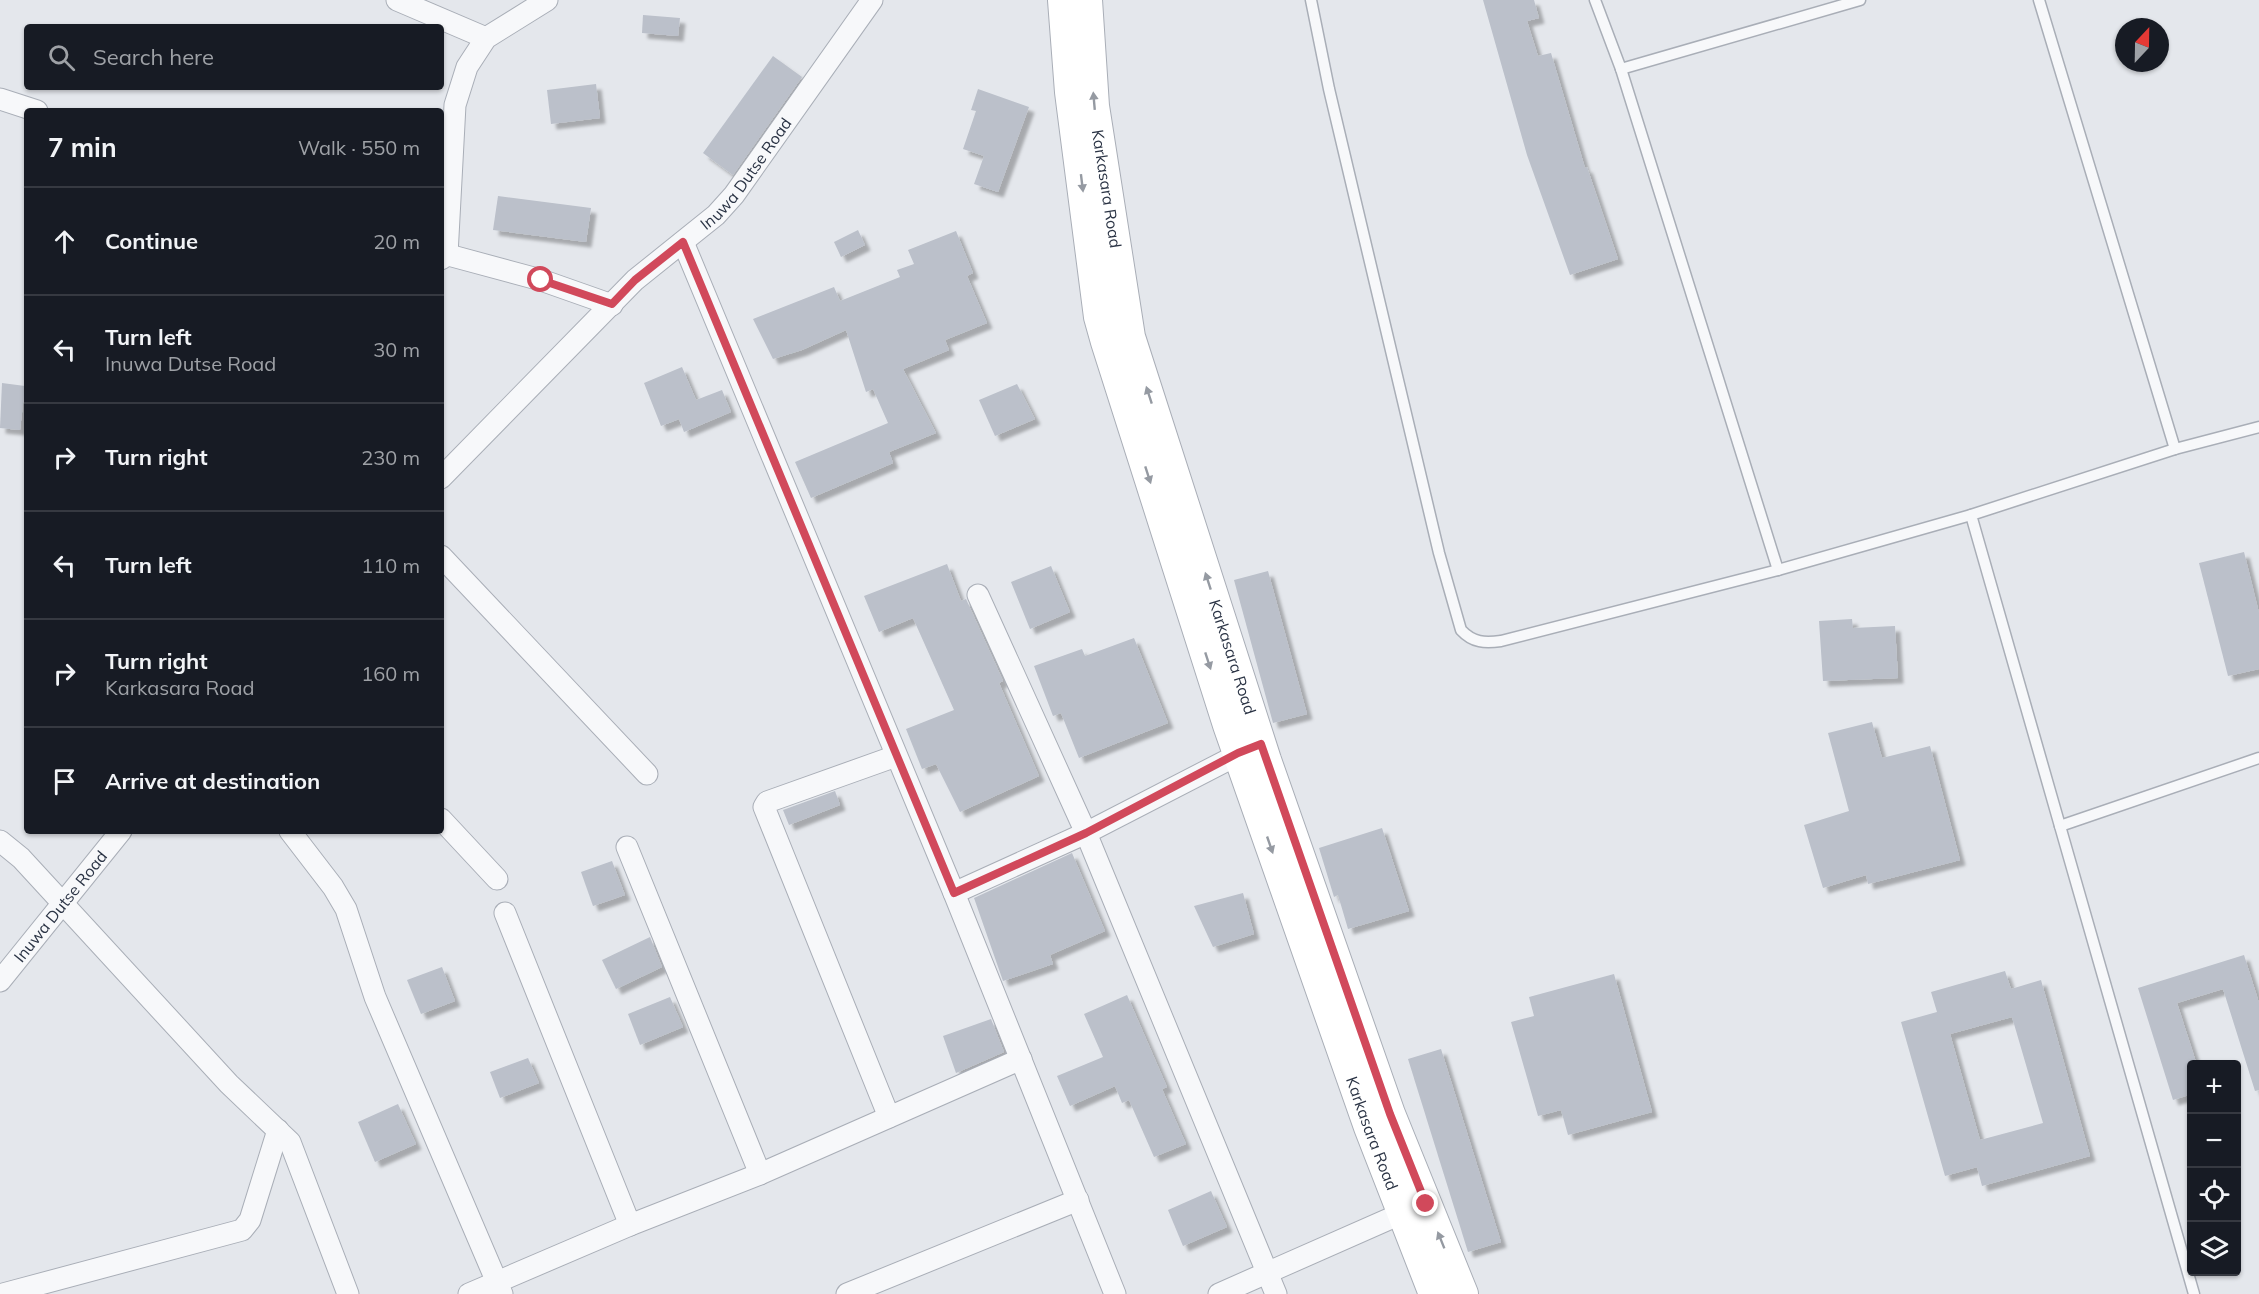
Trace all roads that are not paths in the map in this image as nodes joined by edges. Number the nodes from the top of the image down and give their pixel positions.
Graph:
1 (397, 0) edge
2 (547, 0) edge
3 (872, 0) edge
4 (1063, 0) edge
5 (1087, 0) edge
6 (1311, 0) edge
7 (1595, 0) edge
8 (1860, 0) edge
9 (2039, 0) edge
10 (486, 38) junction
11 (1621, 69) junction
12 (0, 99) edge
13 (28, 108) edge
14 (683, 242) junction
15 (444, 243) edge
16 (444, 256) edge
17 (612, 304) junction
18 (2259, 427) edge
19 (2175, 449) junction
20 (446, 463) edge
21 (1971, 515) junction
22 (444, 559) edge
23 (1778, 570) junction
24 (978, 595) dead end
25 (1250, 749) junction
26 (896, 756) junction
27 (2259, 758) edge
28 (648, 774) dead end
29 (444, 822) edge
30 (2060, 826) junction
31 (1086, 833) junction
32 (119, 834) edge
33 (292, 834) edge
34 (0, 841) edge
35 (627, 847) dead end
36 (497, 879) dead end
37 (954, 893) junction
38 (63, 903) junction
39 (505, 913) dead end
40 (0, 981) edge
41 (1021, 1059) junction
42 (889, 1117) junction
43 (278, 1130) junction
44 (760, 1174) junction
45 (1078, 1200) junction
46 (1413, 1209) junction
47 (630, 1225) junction
48 (1267, 1273) junction
49 (500, 1289) edge
50 (3, 1294) edge
51 (348, 1294) edge
52 (469, 1294) edge
53 (847, 1294) edge
54 (1115, 1294) edge
55 (1219, 1294) edge
56 (1276, 1294) edge
57 (1434, 1294) edge
58 (1463, 1294) edge
59 (2194, 1294) edge

1 - 10 street
2 - 10 street
3 - 14 street, Inuwa Dutse Road
4 -> 25 main road, Karkasara Road
25 -> 5 main road, Karkasara Road
6 - 23 lane
7 - 11 lane
8 - 11 lane
9 - 19 lane
10 - 15 street
11 - 23 lane
12 - 13 street
14 - 17 street, Inuwa Dutse Road
14 - 26 street
16 - 17 street
17 - 20 street, Inuwa Dutse Road
18 - 19 lane
19 - 21 lane
21 - 23 lane
21 - 30 lane
22 - 28 street
24 - 31 street
25 - 31 street
25 - 46 main road, Karkasara Road
26 - 37 street
26 - 42 street
27 - 30 lane
29 - 36 street
30 - 59 lane
31 - 37 street
31 - 48 street
32 - 38 street, Inuwa Dutse Road
33 - 49 street
34 - 38 street
35 - 44 street
37 - 41 street
38 - 40 street, Inuwa Dutse Road
38 - 43 street
39 - 47 street
41 - 42 street
41 - 45 street
42 - 44 street
43 - 50 street
43 - 51 street
44 - 47 street
45 - 53 street
45 - 54 street
46 - 48 street
46 - 57 main road, Karkasara Road
58 -> 46 main road, Karkasara Road
47 - 49 street
48 - 55 street
48 - 56 street
49 - 52 street

